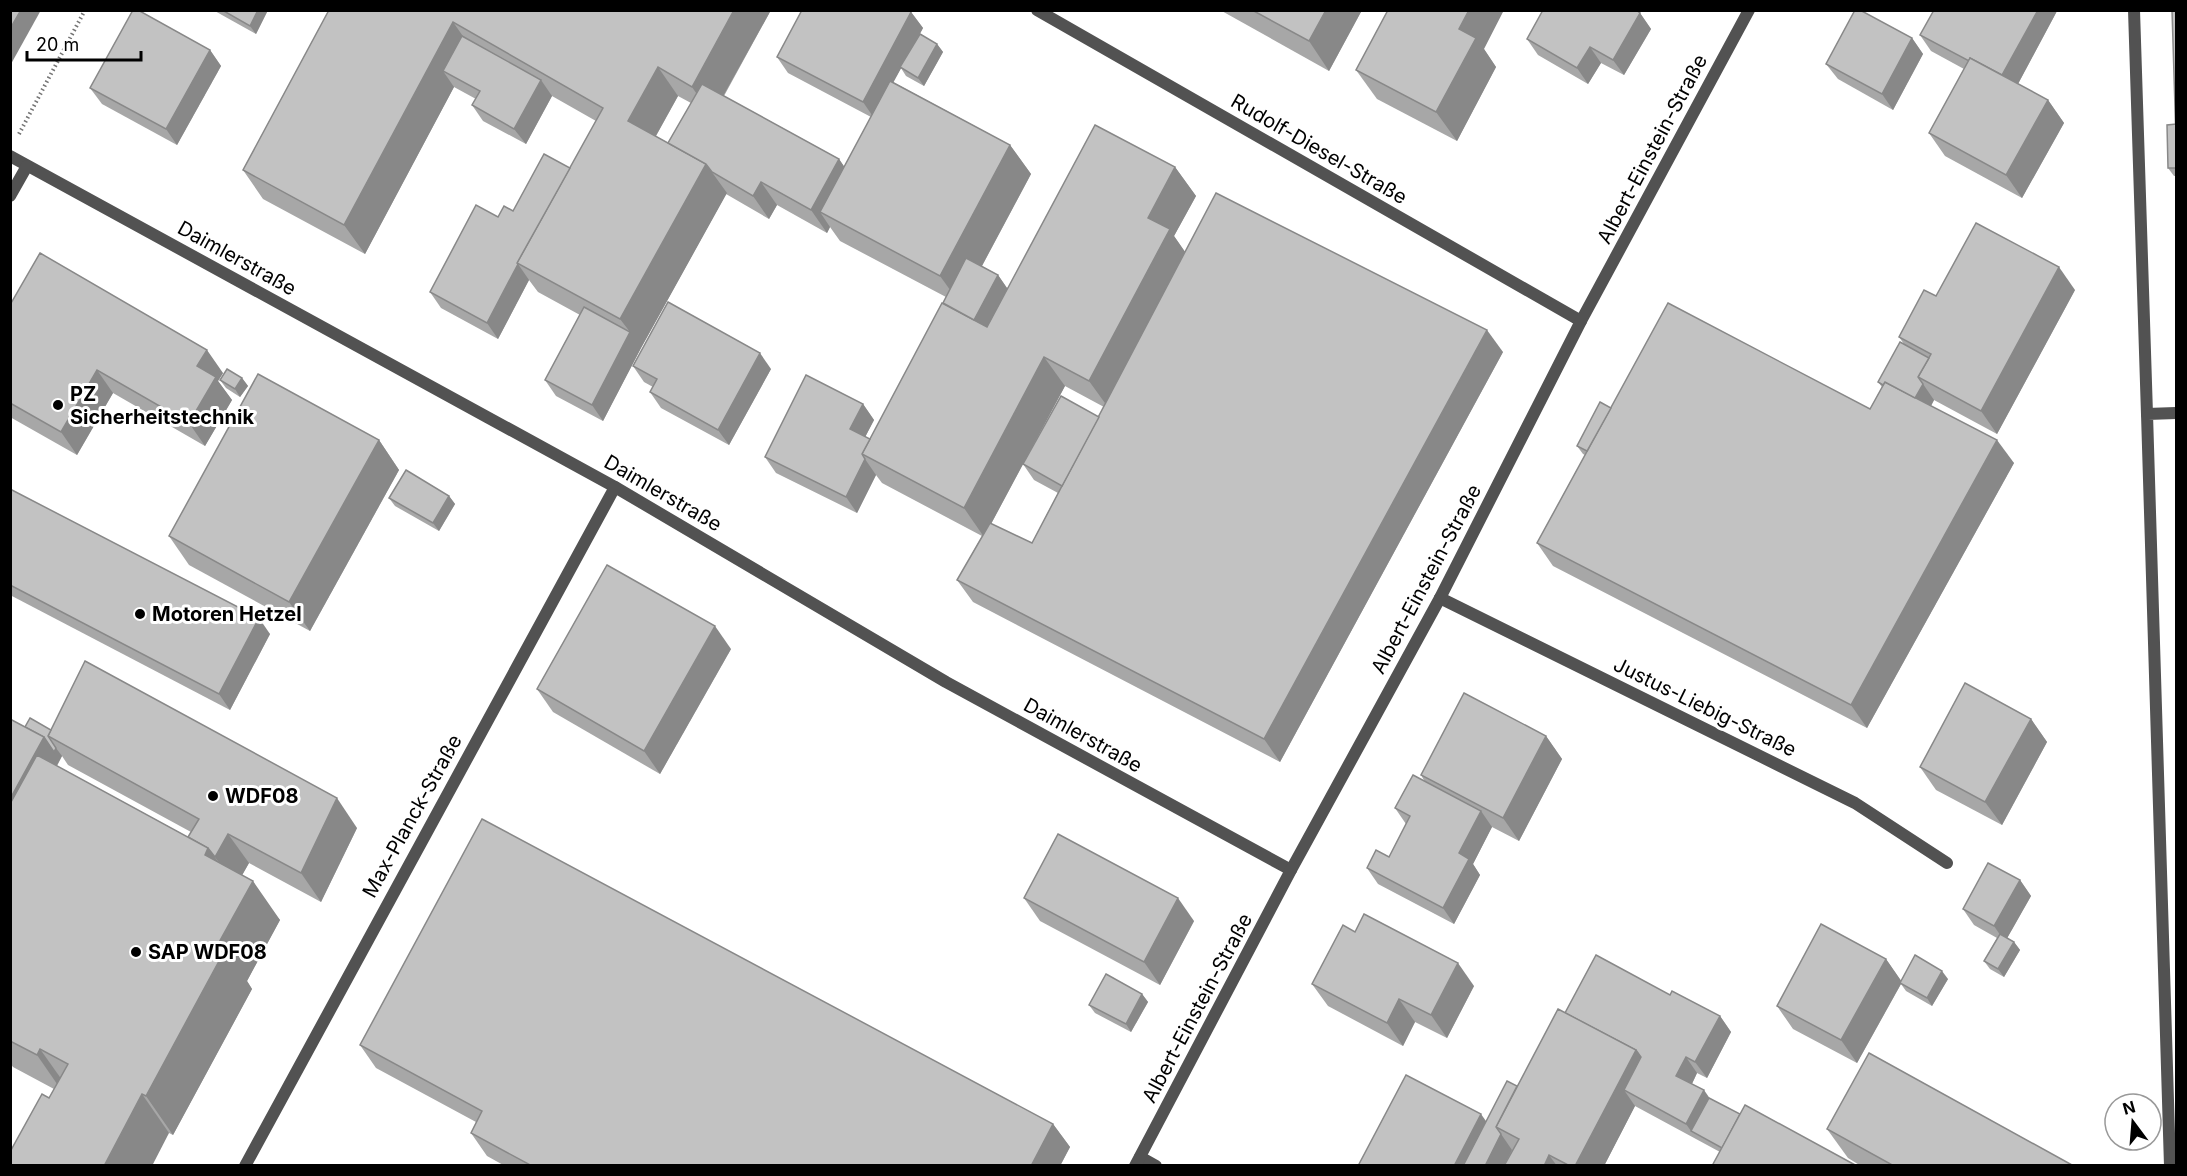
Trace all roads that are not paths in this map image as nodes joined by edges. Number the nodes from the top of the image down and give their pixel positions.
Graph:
1 (1037, 10) edge
2 (1749, 10) edge
3 (2134, 10) edge
4 (10, 156) edge
5 (27, 166) junction
6 (10, 196) edge
7 (1581, 321) junction
8 (2176, 413) edge
9 (2147, 414) junction
10 (615, 487) junction
11 (1440, 598) junction
12 (1947, 863) dead end
13 (1291, 870) junction
14 (1138, 1161) edge
15 (245, 1166) edge
16 (1156, 1166) edge
17 (2170, 1166) edge

1 - 7 street, Rudolf-Diesel-Straße
2 - 7 street, Albert-Einstein-Straße
3 - 9 street
4 - 5 street, Daimlerstraße
5 - 6 street
5 - 10 street, Daimlerstraße
7 - 11 street, Albert-Einstein-Straße
8 - 9 street
9 - 17 street
10 - 13 street, Daimlerstraße
10 - 15 street, Max-Planck-Straße
11 - 12 street, Justus-Liebig-Straße
11 - 13 street, Albert-Einstein-Straße
13 - 14 street, Albert-Einstein-Straße
14 - 16 street

